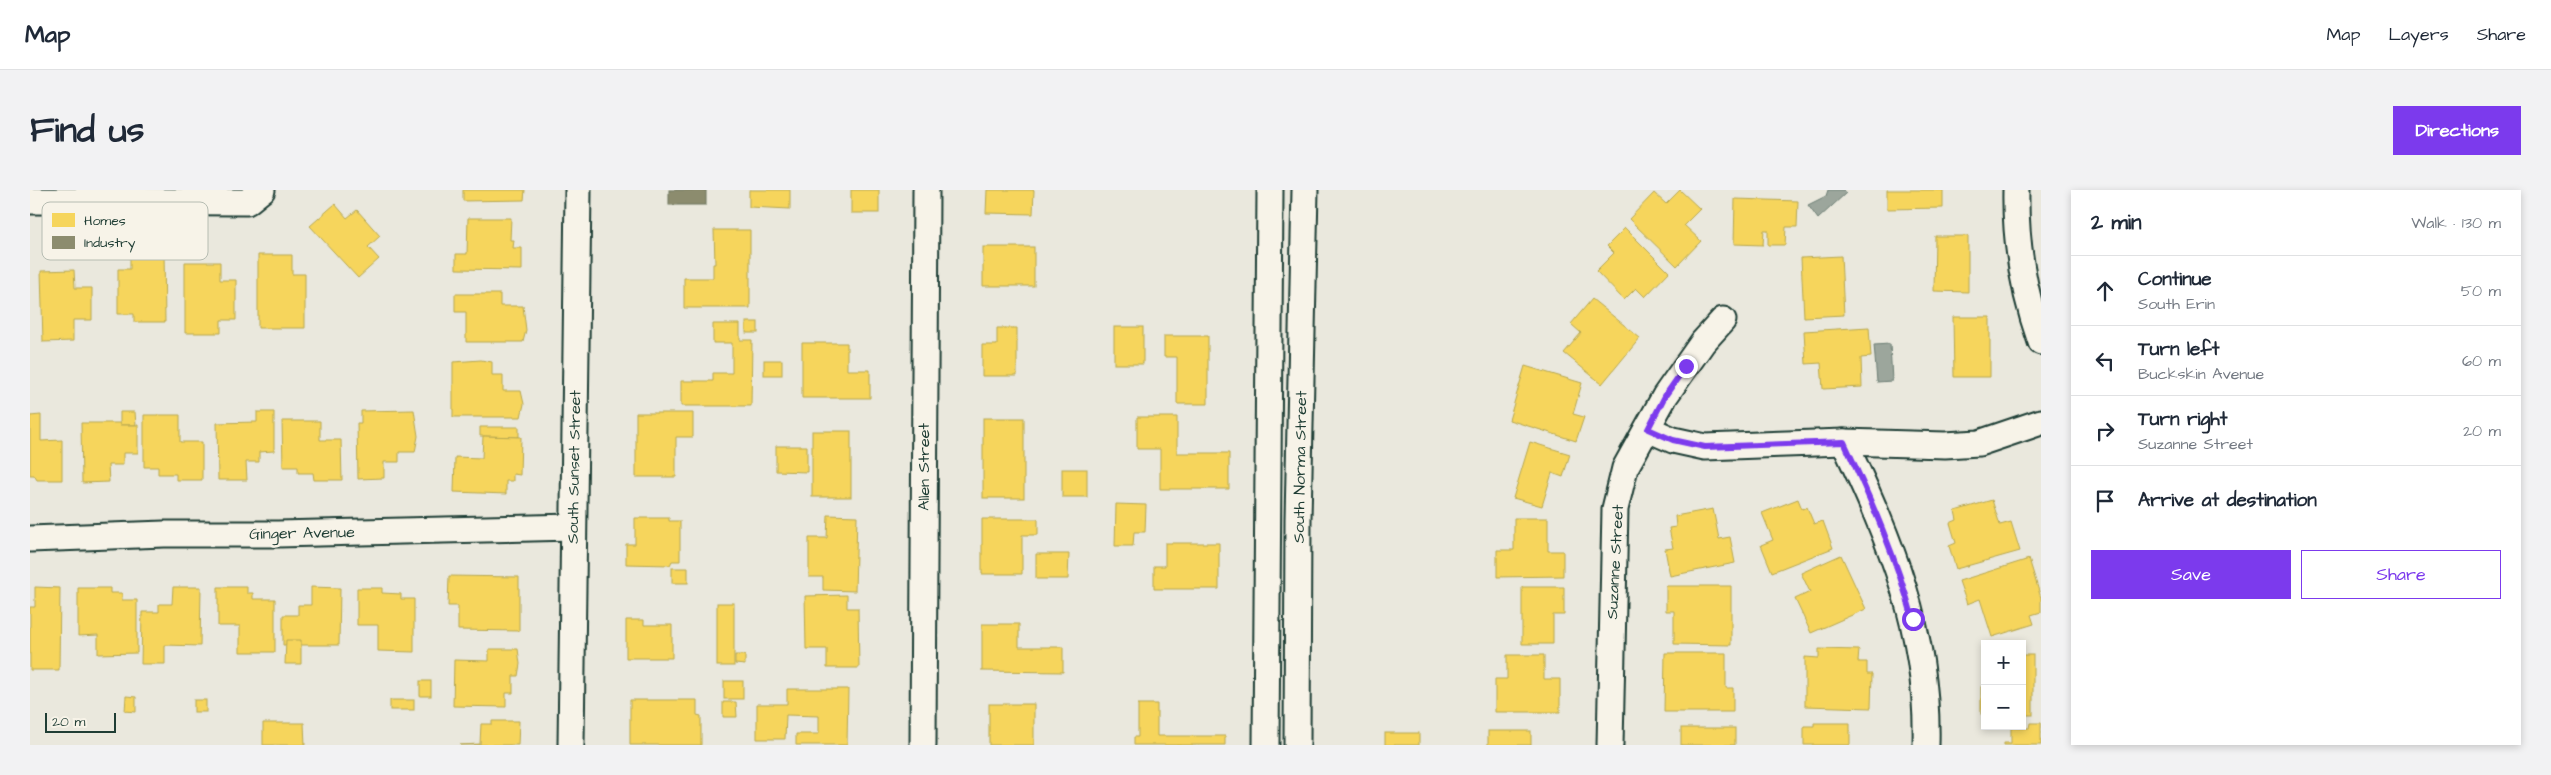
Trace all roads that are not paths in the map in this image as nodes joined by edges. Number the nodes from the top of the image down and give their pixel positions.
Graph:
1 (262, 190) edge
2 (578, 190) edge
3 (926, 190) edge
4 (1270, 190) edge
5 (1305, 190) edge
6 (2016, 190) edge
7 (30, 201) edge
8 (1723, 320) dead end
9 (2041, 342) edge
10 (2041, 422) edge
11 (1648, 429) junction
12 (1844, 442) junction
13 (573, 527) junction
14 (30, 539) edge
15 (571, 745) edge
16 (922, 745) edge
17 (1266, 745) edge
18 (1297, 745) edge
19 (1610, 745) edge
20 (1926, 745) edge

1 - 7 street
2 - 13 street, South Sunset Street
3 - 16 street, Allen Street
4 - 17 street, South Norma Street
5 - 18 street, South Norma Street
6 - 9 street
8 - 11 street, Suzanne Street
10 - 12 street
11 - 12 street
11 - 19 street, Suzanne Street
12 - 20 street
13 - 14 street, Ginger Avenue
13 - 15 street, South Sunset Street

